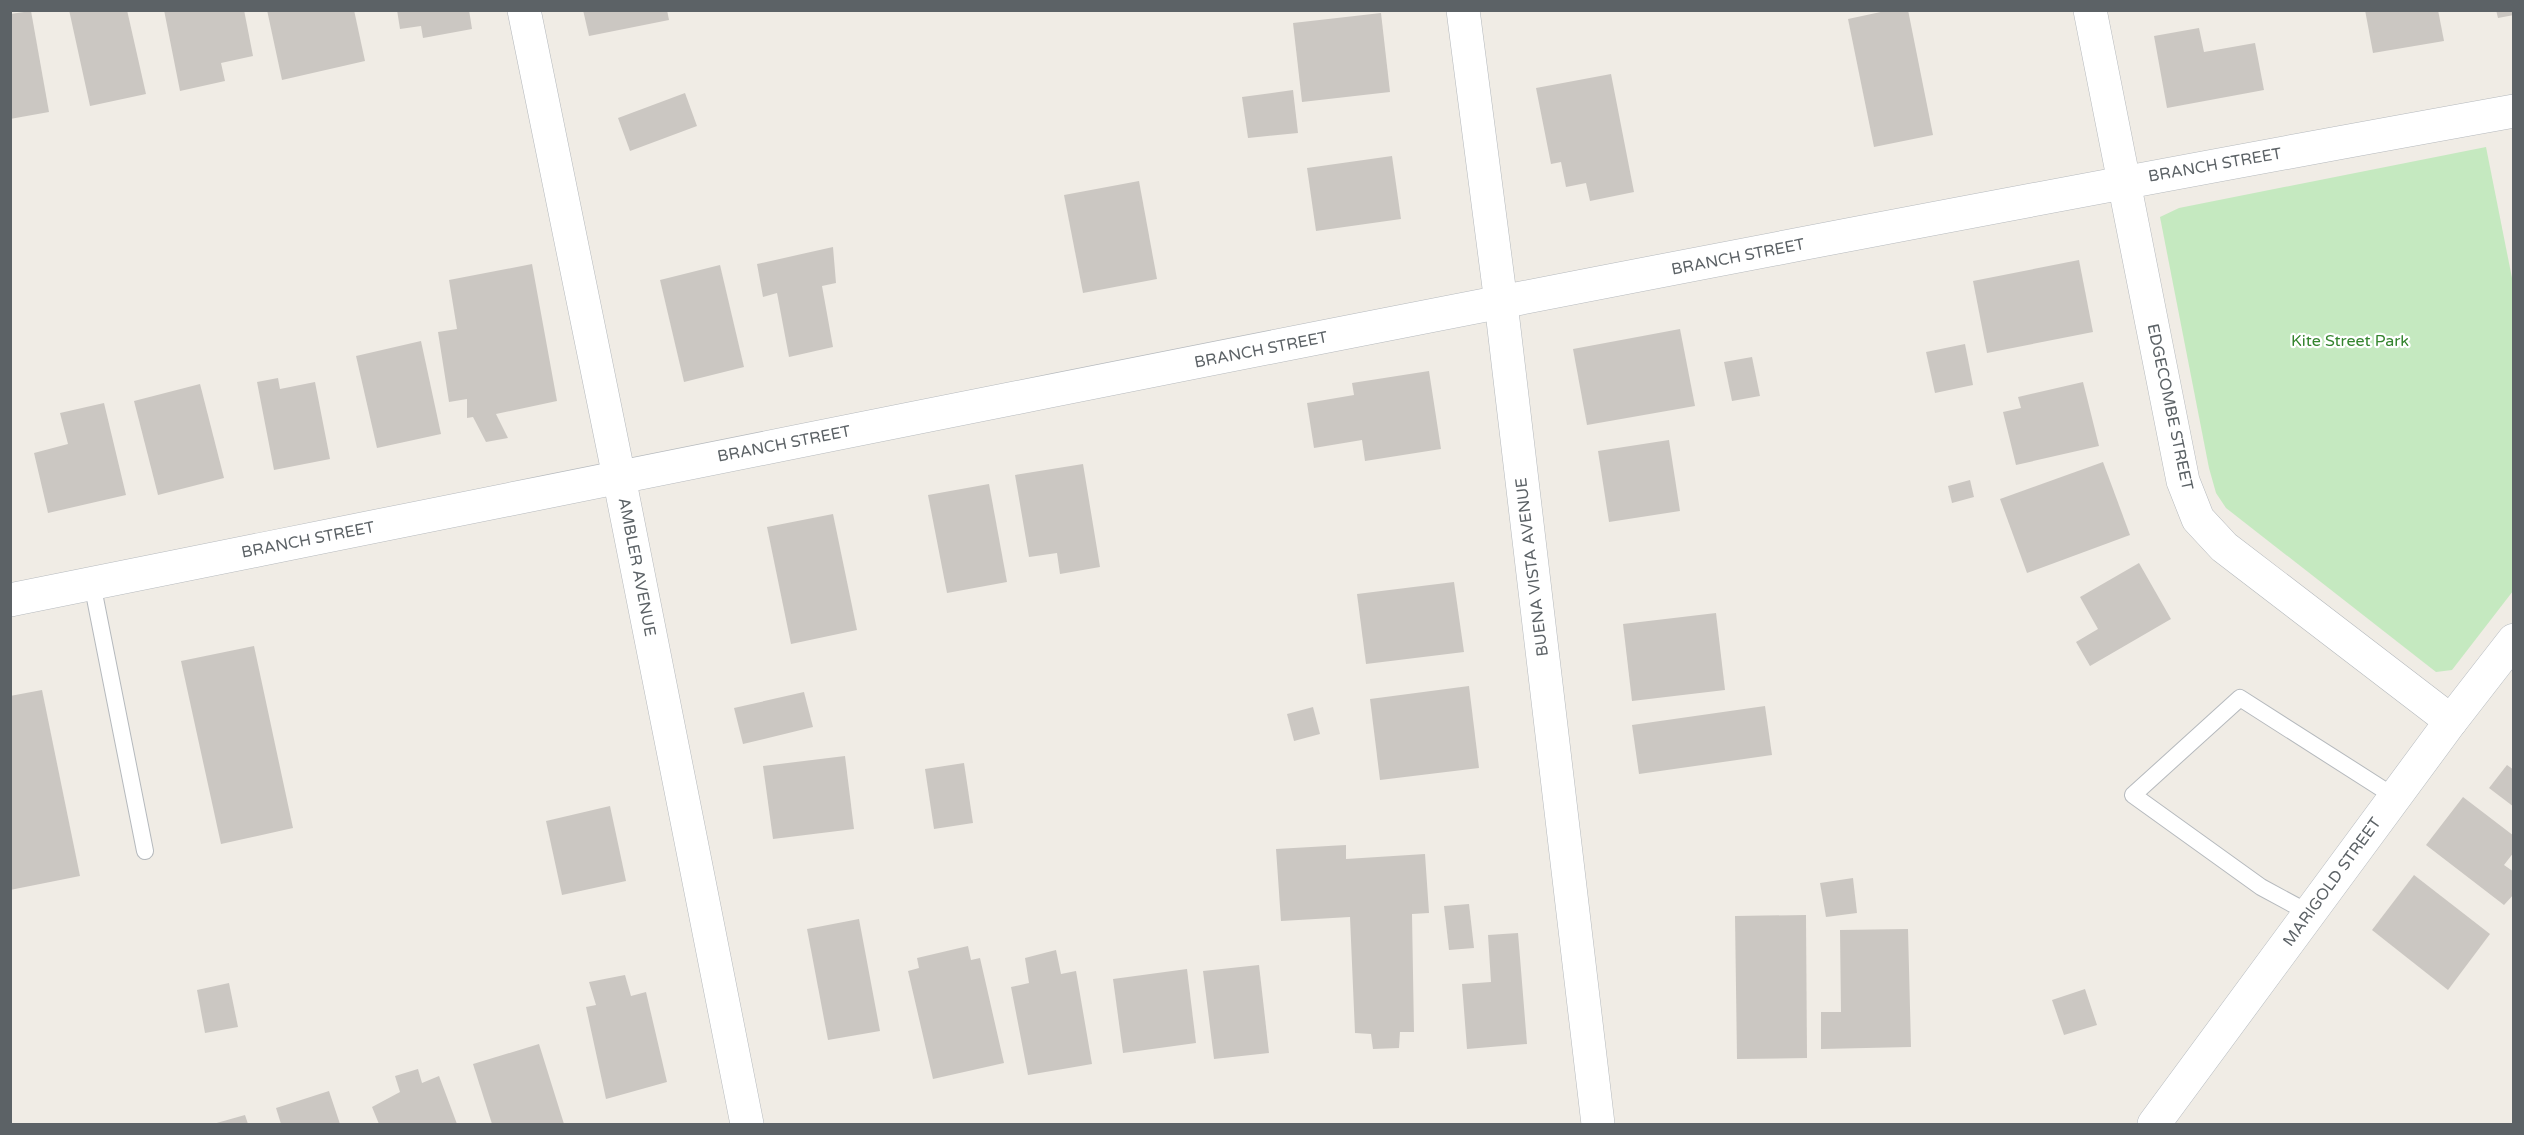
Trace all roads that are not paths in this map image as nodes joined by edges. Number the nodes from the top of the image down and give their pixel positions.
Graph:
1 (524, 10) edge
2 (1463, 10) edge
3 (2090, 10) edge
4 (2514, 111) edge
5 (2124, 182) junction
6 (1501, 303) junction
7 (620, 477) junction
8 (92, 583) junction
9 (10, 600) edge
10 (2514, 640) edge
11 (2451, 721) junction
12 (2395, 797) junction
13 (145, 851) dead end
14 (2310, 913) junction
15 (747, 1125) edge
16 (1598, 1125) edge
17 (2154, 1125) edge

1 - 7 street, AMBLER AVENUE
2 - 6 street, BUENA VISTA AVENUE
3 - 5 street, EDGECOMBE STREET
4 - 5 street, BRANCH STREET
5 - 6 street, BRANCH STREET
5 - 11 street, EDGECOMBE STREET
6 - 7 street, BRANCH STREET
6 - 16 street, BUENA VISTA AVENUE
7 - 8 street, BRANCH STREET
7 - 15 street, AMBLER AVENUE
8 - 9 street, BRANCH STREET
8 - 13 lane
10 - 11 street, MARIGOLD STREET
11 - 12 street, MARIGOLD STREET
12 - 14 street, MARIGOLD STREET
12 - 14 lane
14 - 17 street, MARIGOLD STREET

